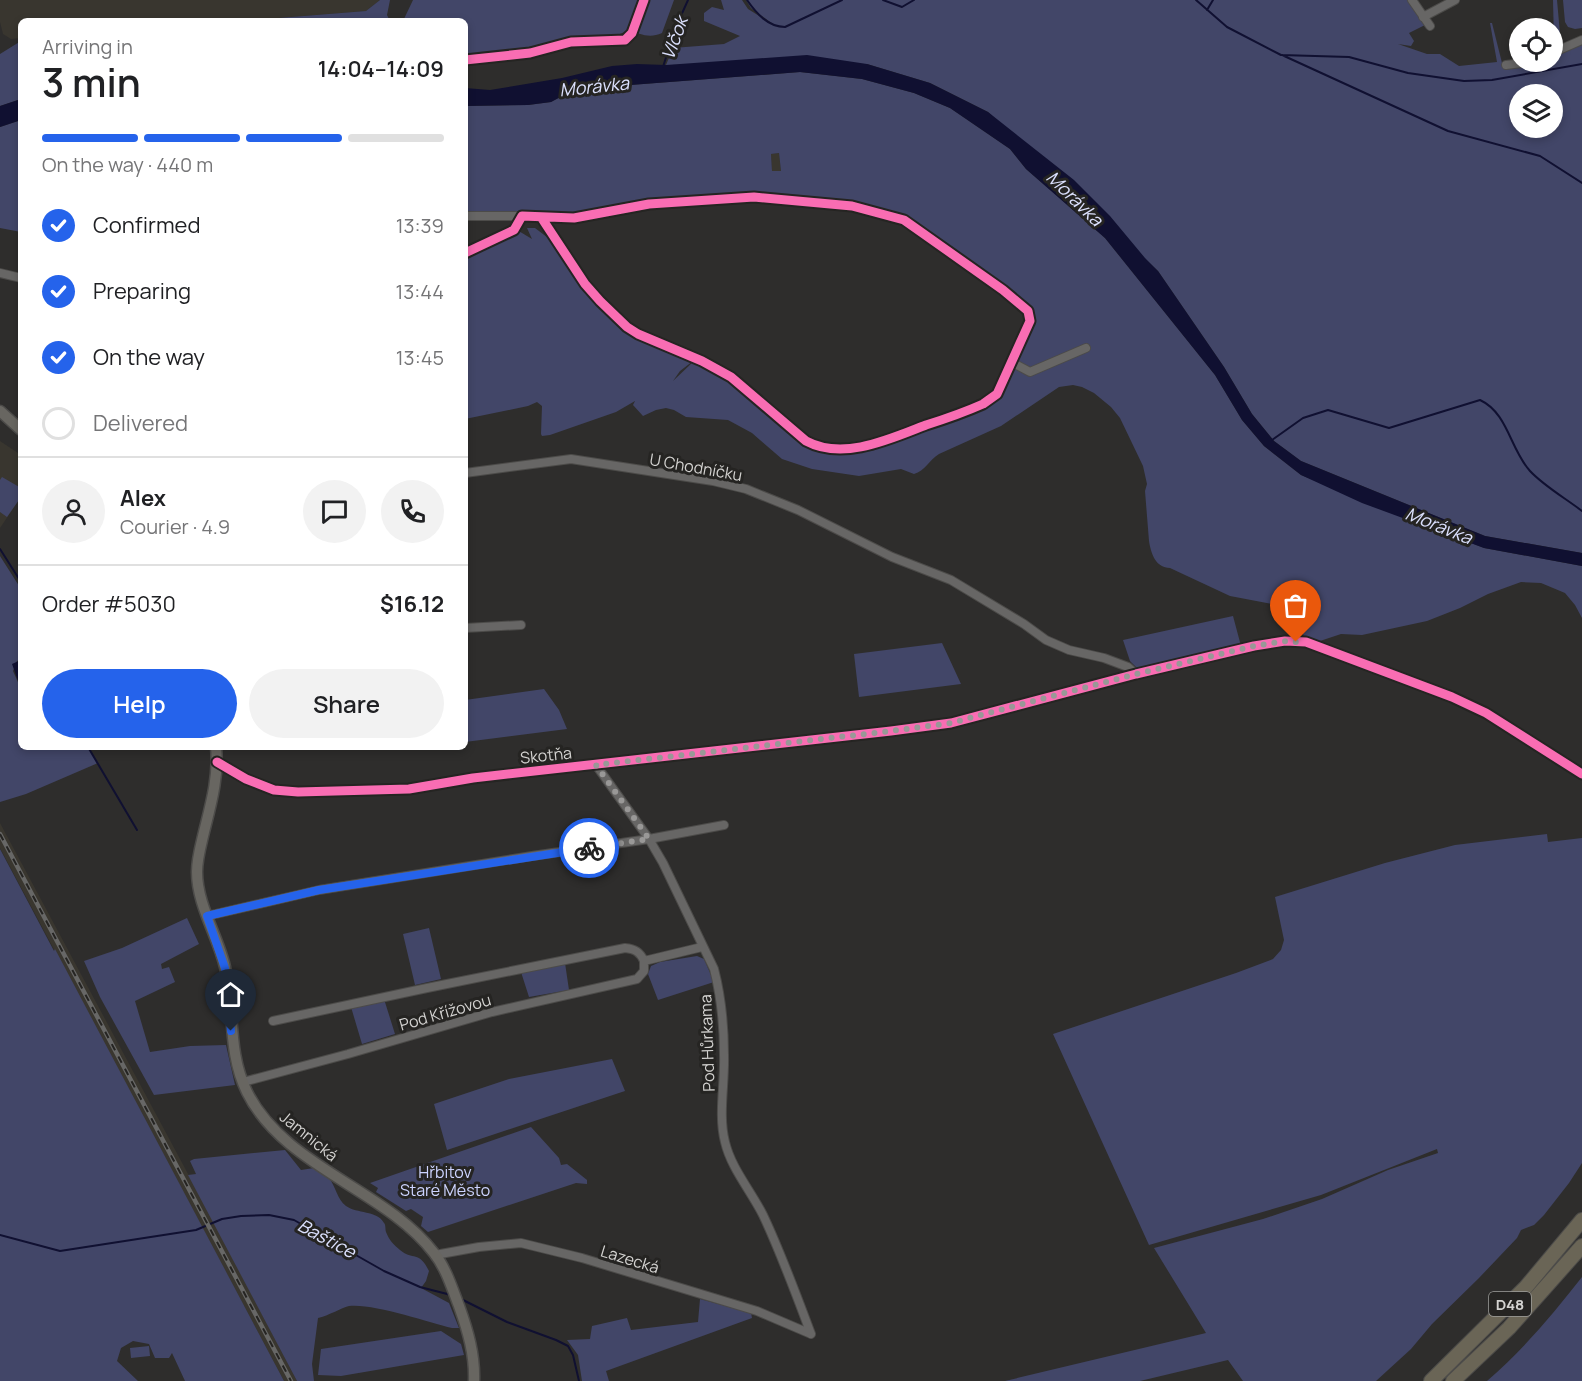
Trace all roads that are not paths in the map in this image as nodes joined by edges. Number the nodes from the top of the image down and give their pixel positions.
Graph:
1 (1412, 0) edge
2 (1455, 0) edge
3 (1423, 16) junction
4 (1430, 26) dead end
5 (1582, 40) edge
6 (1563, 48) edge
7 (1506, 65) dead end
8 (1509, 65) edge
9 (468, 216) edge
10 (522, 216) junction
11 (541, 216) junction
12 (468, 252) edge
13 (0, 273) edge
14 (18, 277) edge
15 (1086, 348) dead end
16 (1013, 363) junction
17 (0, 411) edge
18 (18, 427) edge
19 (468, 473) edge
20 (521, 625) dead end
21 (468, 628) edge
22 (1136, 674) junction
23 (216, 750) edge
24 (217, 762) junction
25 (596, 765) junction
26 (1582, 774) edge
27 (724, 825) dead end
28 (649, 839) junction
29 (207, 916) junction
30 (702, 947) junction
31 (644, 961) junction
32 (273, 1022) dead end
33 (243, 1082) junction
34 (1582, 1220) edge
35 (1582, 1246) edge
36 (435, 1255) junction
37 (811, 1334) joint
38 (474, 1381) edge
39 (1431, 1381) edge
40 (1453, 1381) edge

1 - 3 street
2 - 3 street
3 - 4 street
5 - 6 street
7 - 8 street
9 - 10 street
10 - 11 street
10 - 12 street
11 - 16 street
11 - 16 street
13 - 14 street
15 - 16 street
17 - 18 main road
19 - 22 street, U Chodníčku
20 - 21 street
22 - 25 street, Skotňa
22 - 26 street, Skotňa
23 - 24 main road, Jamnická
24 - 25 street, Skotňa
24 - 29 main road, Jamnická
25 - 28 street, Pod Hůrkama
27 - 28 street
28 - 29 street
28 - 30 street, Pod Hůrkama
29 - 33 main road, Jamnická
30 - 31 street
30 - 37 street, Pod Hůrkama
31 - 32 street, Pod Křížovou
31 - 33 street, Pod Křížovou
33 - 36 main road, Jamnická
34 - 39 highway, D48
35 - 40 highway, D48
36 - 37 street, Lazecká
36 - 38 main road, Jamnická

